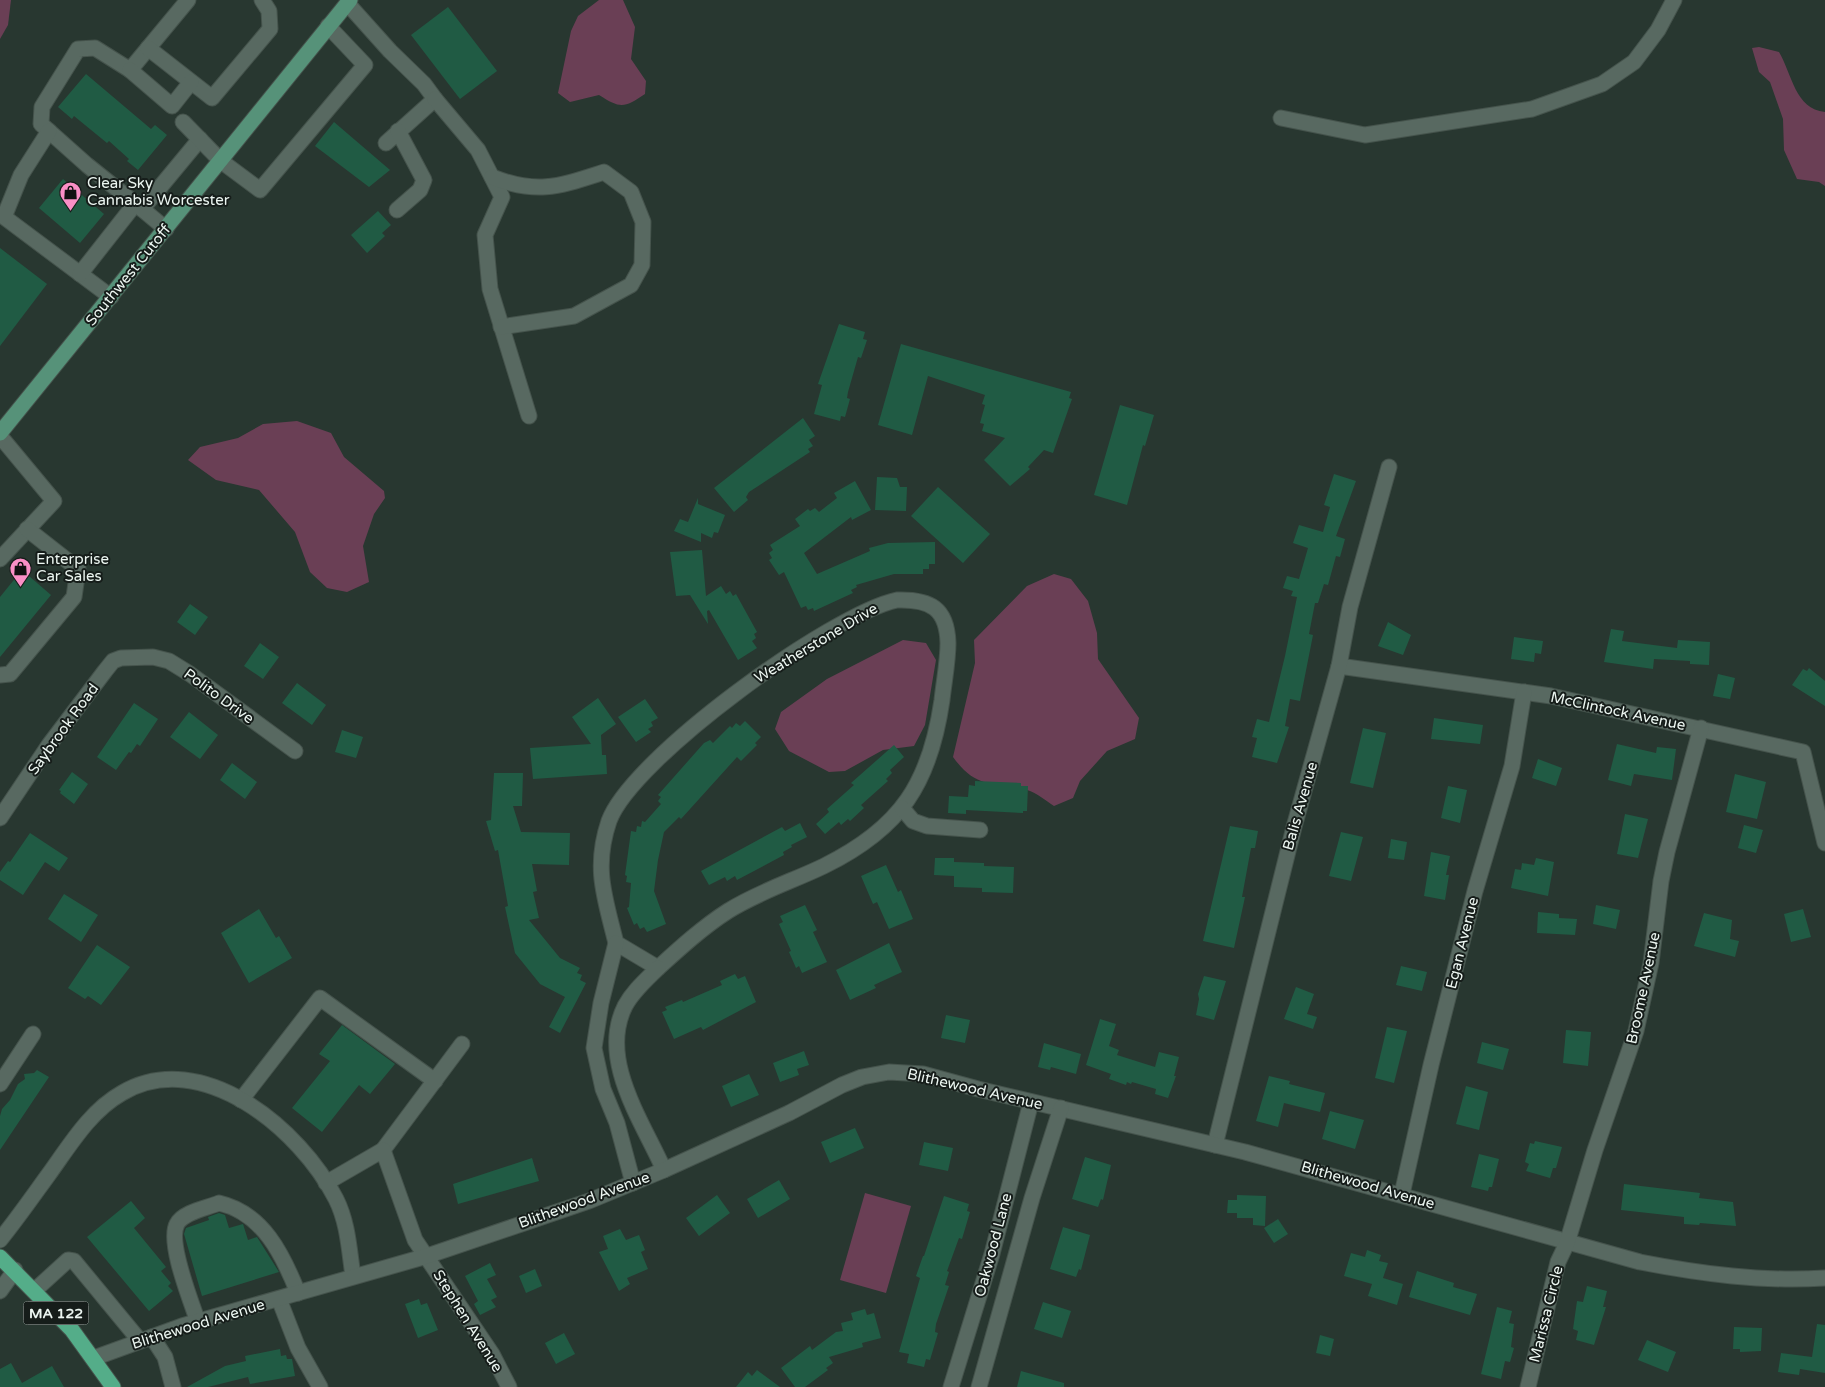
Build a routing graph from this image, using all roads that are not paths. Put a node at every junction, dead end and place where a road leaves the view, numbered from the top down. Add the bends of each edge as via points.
1 (188, 0) edge
2 (262, 0) edge
3 (1674, 0) edge
4 (348, 1) edge
5 (328, 26) junction
6 (148, 48) junction
7 (130, 70) junction
8 (191, 82) junction
9 (435, 99) junction
10 (1281, 118) dead end
11 (183, 122) dead end
12 (49, 131) junction
13 (398, 131) junction
14 (200, 139) junction
15 (386, 143) dead end
16 (221, 161) junction
17 (492, 177) junction
18 (138, 206) junction
19 (397, 210) dead end
20 (166, 229) junction
21 (80, 274) junction
22 (111, 297) junction
23 (501, 327) junction
24 (529, 416) dead end
25 (0, 434) edge
26 (1389, 467) dead end
27 (28, 529) junction
28 (0, 559) edge
29 (136, 657) joint
30 (1339, 666) junction
31 (0, 674) edge
32 (1524, 692) junction
33 (1701, 728) junction
34 (295, 751) dead end
35 (902, 808) junction
36 (0, 818) edge
37 (980, 830) dead end
38 (1825, 843) edge
39 (616, 943) junction
40 (658, 968) junction
41 (33, 1034) dead end
42 (462, 1044) dead end
43 (435, 1081) junction
44 (0, 1084) edge
45 (241, 1100) junction
46 (1031, 1102) junction
47 (1061, 1108) junction
48 (1215, 1145) junction
49 (383, 1150) junction
50 (664, 1170) junction
51 (326, 1183) junction
52 (633, 1183) junction
53 (1402, 1194) junction
54 (0, 1240) edge
55 (1567, 1243) junction
56 (427, 1256) junction
57 (0, 1257) edge
58 (15, 1270) junction
59 (353, 1276) junction
60 (1825, 1278) edge
61 (0, 1291) edge
62 (34, 1291) junction
63 (298, 1293) junction
64 (278, 1299) junction
65 (198, 1322) junction
66 (146, 1339) junction
67 (94, 1358) junction
68 (113, 1387) edge
69 (174, 1387) edge
70 (320, 1387) edge
71 (508, 1387) edge
72 (951, 1387) edge
73 (979, 1387) edge
74 (1528, 1387) edge

1 - 6 street
2 - 8 street via 269,11 270,29 212,98
3 - 10 street via 1658,30 1634,62 1602,84 1532,108 1365,135
4 - 5 main road, Southwest Cutoff
4 - 9 street
5 - 16 main road, Southwest Cutoff
5 - 16 street via 365,65 260,190
6 - 7 street
6 - 8 street
7 - 8 street via 172,106
7 - 12 street via 95,48 78,49 42,107 41,124
9 - 13 street
9 - 17 street via 478,150
11 - 14 street
12 - 18 street
12 - 21 street via 21,175 4,217
13 - 15 street
13 - 19 street via 424,180 420,190
14 - 16 street
14 - 18 street
16 - 20 main road, Southwest Cutoff
17 - 23 street via 502,197 485,235 490,289
17 - 23 street via 516,186 557,187 604,172 631,192 643,222 642,265 631,285 574,316
18 - 20 street
18 - 21 street
20 - 22 main road, Southwest Cutoff
21 - 22 street
22 - 25 main road, Southwest Cutoff
23 - 24 street
25 - 27 street via 54,500
26 - 30 street, Balis Avenue via 1350,607
27 - 28 street
27 - 31 street via 78,569 74,597 10,674
29 - 34 street, Polito Drive via 168,661 182,668
29 - 36 street, Saybrook Road via 113,661
30 - 32 street, McClintock Avenue
30 - 48 street, Balis Avenue via 1291,836
32 - 33 street, McClintock Avenue
32 - 53 street, Egan Avenue via 1512,766 1474,891
33 - 38 street, McClintock Avenue via 1803,752
33 - 55 street, Broome Avenue via 1667,852 1636,1031 1589,1167
35 - 37 street via 913,820 927,826
35 - 39 street, Weatherstone Drive via 923,774 933,746 948,648 946,626 939,610 922,600 890,602 875,607 765,671 695,725 637,780 610,818 602,852 603,894
35 - 40 street, Weatherstone Drive via 864,844 728,910
39 - 40 street
39 - 52 street, Weatherstone Drive via 594,1048 603,1089
40 - 50 street, Weatherstone Drive via 626,1006 620,1020 618,1060 630,1098
41 - 44 street
42 - 43 street
43 - 45 street via 320,998
43 - 49 street
45 - 51 street via 293,1143
45 - 54 street via 210,1085 179,1079 148,1082 121,1093 83,1128
46 - 47 street, Blithewood Avenue
46 - 50 street, Blithewood Avenue via 923,1074 877,1074 842,1085
46 - 72 street, Oakwood Lane via 992,1254
47 - 48 street, Blithewood Avenue
47 - 73 street, Oakwood Lane
48 - 53 street, Blithewood Avenue
49 - 51 street
49 - 56 street, Stephen Avenue via 415,1240
50 - 52 street, Blithewood Avenue
51 - 59 street via 343,1216
52 - 56 street, Blithewood Avenue
53 - 55 street, Blithewood Avenue
55 - 60 street, Blithewood Avenue via 1640,1262 1716,1276
55 - 74 street, Marissa Circle via 1558,1262
56 - 59 street, Blithewood Avenue
56 - 71 street, Stephen Avenue via 492,1354
57 - 58 highway, MA 122
58 - 61 street
58 - 62 highway, MA 122
59 - 63 street, Blithewood Avenue
62 - 66 street via 68,1260 74,1261
62 - 67 highway, MA 122
63 - 64 street, Blithewood Avenue
63 - 65 street via 274,1241 242,1213 219,1203 183,1218 177,1223 175,1232 176,1249
64 - 65 street, Blithewood Avenue
64 - 70 street via 298,1348
65 - 66 street, Blithewood Avenue
66 - 67 street, Blithewood Avenue
66 - 69 street via 165,1357
67 - 68 highway, MA 122

